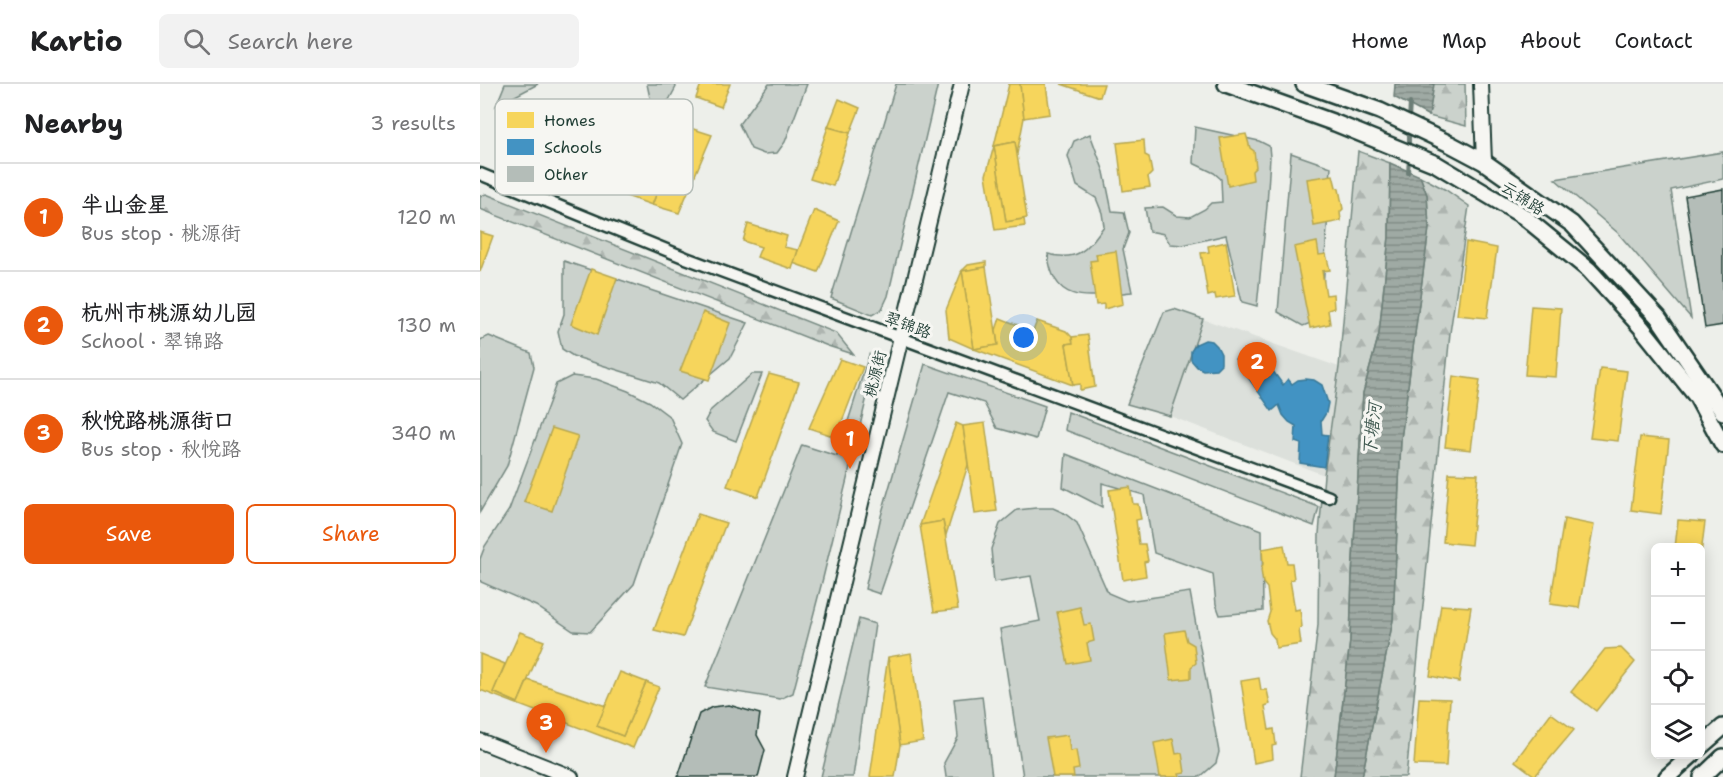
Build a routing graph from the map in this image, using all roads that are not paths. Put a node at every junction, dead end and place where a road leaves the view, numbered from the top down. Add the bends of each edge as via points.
1 (962, 84) edge
2 (1226, 84) edge
3 (1304, 84) edge
4 (1481, 84) edge
5 (1484, 162) junction
6 (480, 174) edge
7 (495, 180) edge
8 (532, 195) edge
9 (901, 339) junction
10 (1723, 412) edge
11 (1723, 445) edge
12 (1329, 497) dead end
13 (1723, 727) edge
14 (480, 741) edge
15 (1705, 743) edge
16 (1723, 758) edge
17 (1687, 759) edge
18 (571, 777) edge
19 (795, 777) edge
20 (1667, 777) edge
21 (1701, 777) edge

1 - 9 street, 桃源街
2 - 11 main road, 云锦路 via 1436,164 1523,216 1589,270 1641,327 1697,397
3 - 5 main road, 云锦路 via 1380,111
4 - 5 street
5 - 10 main road, 云锦路 via 1572,224 1658,317
6 - 7 street, 翠锦路
8 - 9 street, 翠锦路
9 - 12 street, 翠锦路
9 - 19 street, 桃源街
13 - 15 main road
14 - 18 street
16 - 21 main road
17 - 20 main road

